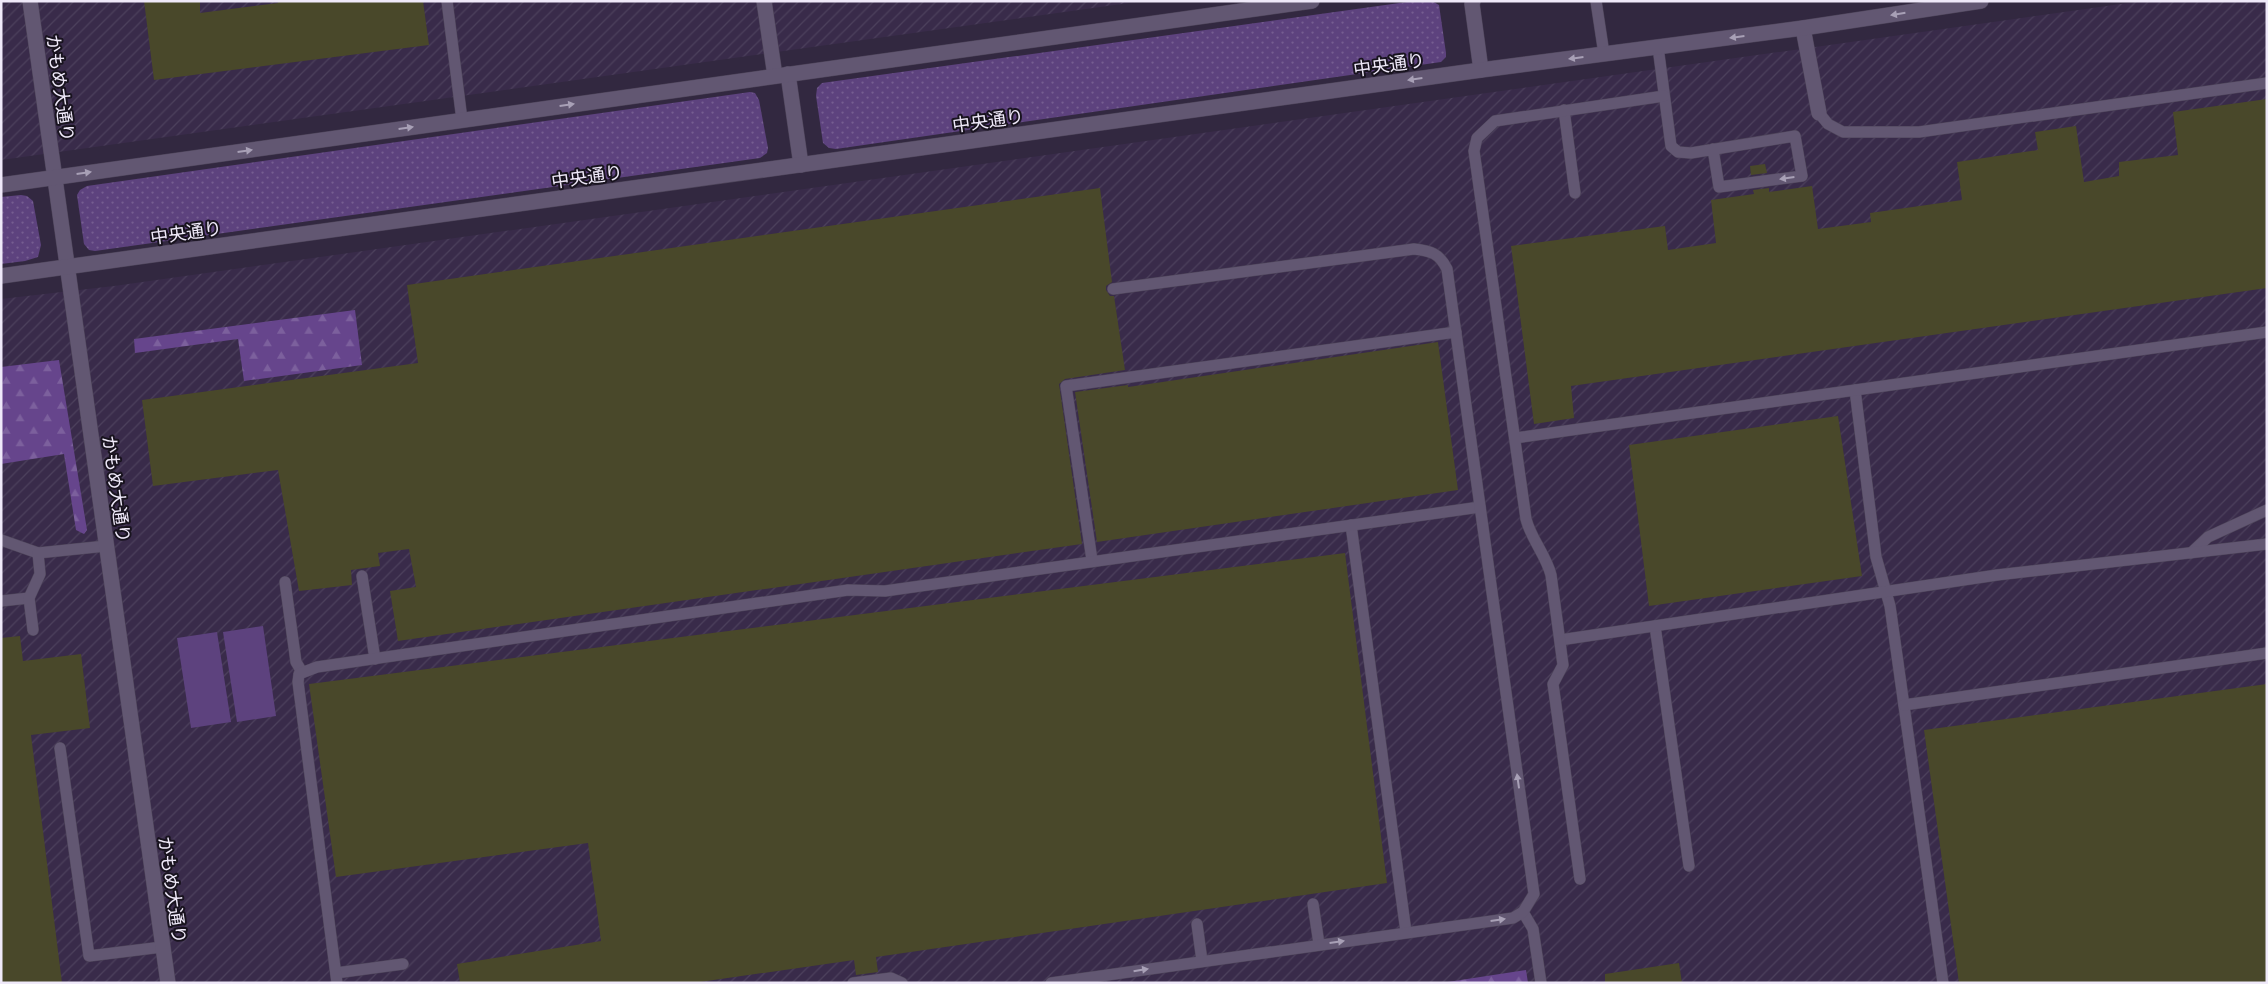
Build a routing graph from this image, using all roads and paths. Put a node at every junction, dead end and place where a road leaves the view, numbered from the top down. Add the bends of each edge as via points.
1 (30, 1) edge
2 (447, 1) edge
3 (764, 1) edge
4 (1312, 1) edge
5 (1473, 1) edge
6 (1596, 1) edge
7 (1980, 1) edge
8 (1804, 28) junction
9 (1658, 47) junction
10 (1604, 54) junction
11 (1481, 70) junction
12 (782, 75) junction
13 (2267, 83) edge
14 (1664, 96) junction
15 (1564, 110) junction
16 (1819, 113) joint
17 (462, 120) junction
18 (1713, 149) junction
19 (801, 165) junction
20 (54, 177) junction
21 (1, 185) edge
22 (1575, 193) dead end
23 (67, 267) junction
24 (1, 276) edge
25 (1113, 289) dead end
26 (1456, 332) junction
27 (2267, 332) edge
28 (1855, 390) junction
29 (1515, 438) junction
30 (1480, 507) junction
31 (2267, 510) edge
32 (1350, 525) junction
33 (1, 540) edge
34 (2267, 544) edge
35 (106, 546) junction
36 (38, 553) junction
37 (2191, 553) junction
38 (1092, 560) junction
39 (362, 576) dead end
40 (285, 582) dead end
41 (1887, 592) junction
42 (29, 598) junction
43 (1, 601) edge
44 (1655, 626) junction
45 (33, 630) dead end
46 (1560, 640) junction
47 (2267, 653) edge
48 (375, 659) junction
49 (302, 672) junction
50 (1904, 705) junction
51 (60, 748) dead end
52 (1689, 866) dead end
53 (1580, 879) dead end
54 (1313, 904) dead end
55 (1523, 912) junction
56 (1196, 924) dead end
57 (1406, 932) junction
58 (1319, 944) junction
59 (162, 947) junction
60 (1202, 961) junction
61 (403, 964) dead end
62 (336, 978) edge
63 (168, 983) edge
64 (853, 983) edge
65 (902, 983) edge
66 (1052, 983) edge
67 (1541, 983) edge
68 (1942, 983) edge

1 - 20 street, かもめ大通り
2 - 17 lane
3 - 12 street
4 - 12 street
5 - 11 street
6 - 10 lane
7 -> 8 street, 中央通り
8 -> 9 street, 中央通り
8 - 16 street
9 - 10 street, 中央通り
9 - 14 lane
10 -> 11 street, 中央通り
11 -> 19 street, 中央通り
17 -> 12 street
12 - 19 street
13 - 16 lane via 1918,132 1843,132 1828,124
14 - 15 lane
14 - 18 lane via 1671,146 1675,150 1692,153
15 - 22 lane
15 - 29 lane via 1495,121 1477,138 1474,151
20 -> 17 street
18 -> 18 lane via 1795,136 1802,176 1719,187
19 - 23 street, 中央通り
20 - 21 street
20 - 23 street, かもめ大通り
23 - 24 street, 中央通り
23 - 35 street, かもめ大通り
25 - 26 lane via 1414,250 1432,251 1442,259 1447,269
26 - 30 lane
26 - 38 lane via 1066,386
27 - 28 lane
28 - 29 lane
28 - 41 lane via 1876,557
29 - 46 lane via 1528,529 1548,564
30 - 32 lane
55 -> 30 lane via 1534,894
31 - 37 lane via 2208,537
32 - 38 lane
32 - 57 lane
33 - 36 lane
34 - 37 lane
35 - 36 lane
35 - 59 street, かもめ大通り
36 - 42 lane via 40,574
37 - 41 lane via 1997,574
38 - 48 lane via 885,590 848,590
39 - 48 lane
40 - 49 lane via 296,662
41 - 44 lane
41 - 50 lane
42 - 43 lane
42 - 45 lane
44 - 46 lane
44 - 52 lane
46 - 53 lane via 1563,665 1553,684
47 - 50 lane
48 - 49 lane
49 - 62 lane via 298,682
50 - 68 lane
51 - 59 lane via 89,956
54 - 58 lane
57 -> 55 lane via 1513,918
55 - 67 lane via 1533,929
56 - 60 lane
58 -> 57 lane
58 - 60 lane
59 - 63 street, かもめ大通り
66 -> 60 lane
61 - 62 lane
64 - 65 lane via 890,978

